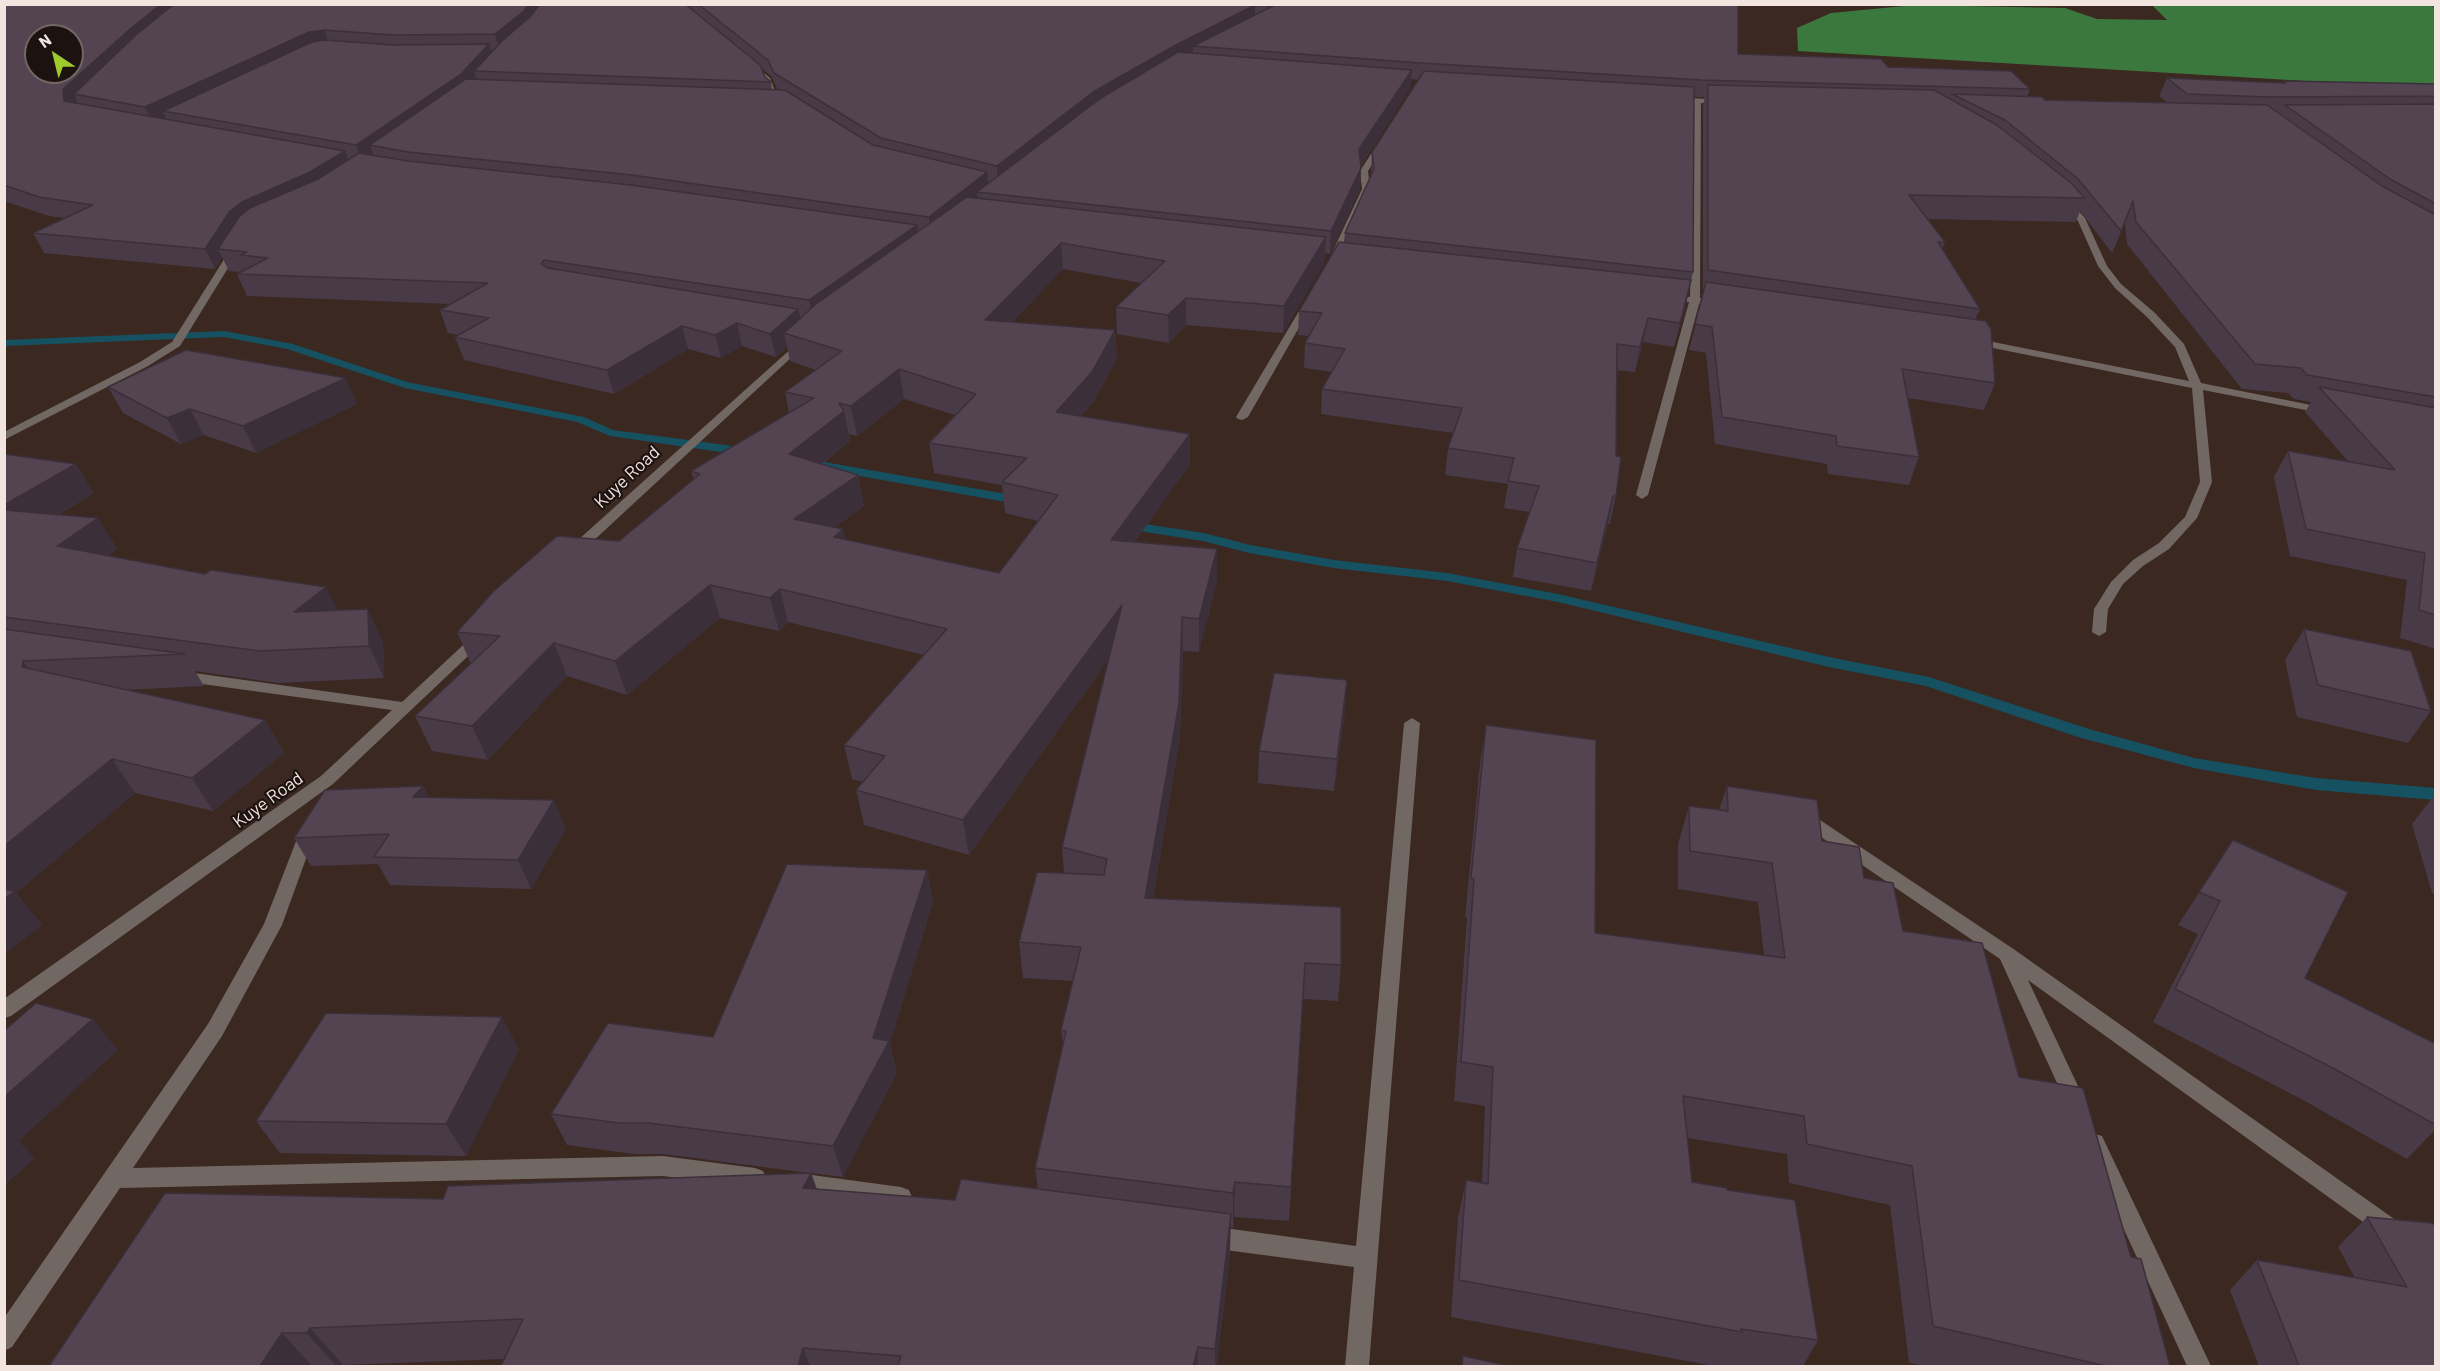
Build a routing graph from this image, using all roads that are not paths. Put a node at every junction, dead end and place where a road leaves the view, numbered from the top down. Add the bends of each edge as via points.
1 (742, 58) edge
2 (1662, 99) edge
3 (1697, 101) junction
4 (1732, 102) edge
5 (772, 104) edge
6 (1389, 132) edge
7 (2057, 195) edge
8 (244, 234) edge
9 (1322, 258) edge
10 (1334, 260) junction
11 (1346, 261) edge
12 (1328, 269) edge
13 (1660, 296) edge
14 (1311, 299) edge
15 (1695, 300) junction
16 (1730, 305) edge
17 (816, 328) edge
18 (1959, 339) edge
19 (2197, 387) junction
20 (2332, 413) edge
21 (1242, 417) dead end
22 (4, 437) edge
23 (1642, 495) dead end
24 (562, 562) edge
25 (491, 626) edge
26 (2099, 632) dead end
27 (169, 674) edge
28 (404, 707) junction
29 (1412, 723) dead end
30 (327, 780) junction
31 (1794, 811) edge
32 (2008, 955) junction
33 (4, 1010) edge
34 (114, 1178) junction
35 (921, 1200) edge
36 (1190, 1235) edge
37 (2406, 1241) edge
38 (1366, 1257) junction
39 (4, 1339) edge
40 (1357, 1366) edge
41 (2199, 1366) edge

1 - 5 street via 768,79 772,92 786,102
2 - 3 street
3 - 4 street
3 - 15 street
6 - 10 street via 1364,171 1366,189
7 - 19 street via 2082,220 2103,266 2118,286 2180,346
8 - 22 street via 176,344
9 - 10 street
10 - 11 street
10 - 12 street
13 - 15 street
14 - 21 street
15 - 16 street
15 - 23 street
17 - 24 street, Kuye Road
18 - 19 street
19 - 20 street
19 - 26 street via 2206,482 2191,518 2164,546 2118,582 2102,609
25 - 28 street, Kuye Road
27 - 28 street
28 - 30 street, Kuye Road
29 - 38 street
30 - 33 street, Kuye Road
30 - 34 street via 273,925 215,1030
31 - 32 street
32 - 37 street
32 - 41 street
34 - 35 street via 663,1166
34 - 39 street
36 - 38 street
38 - 40 street

